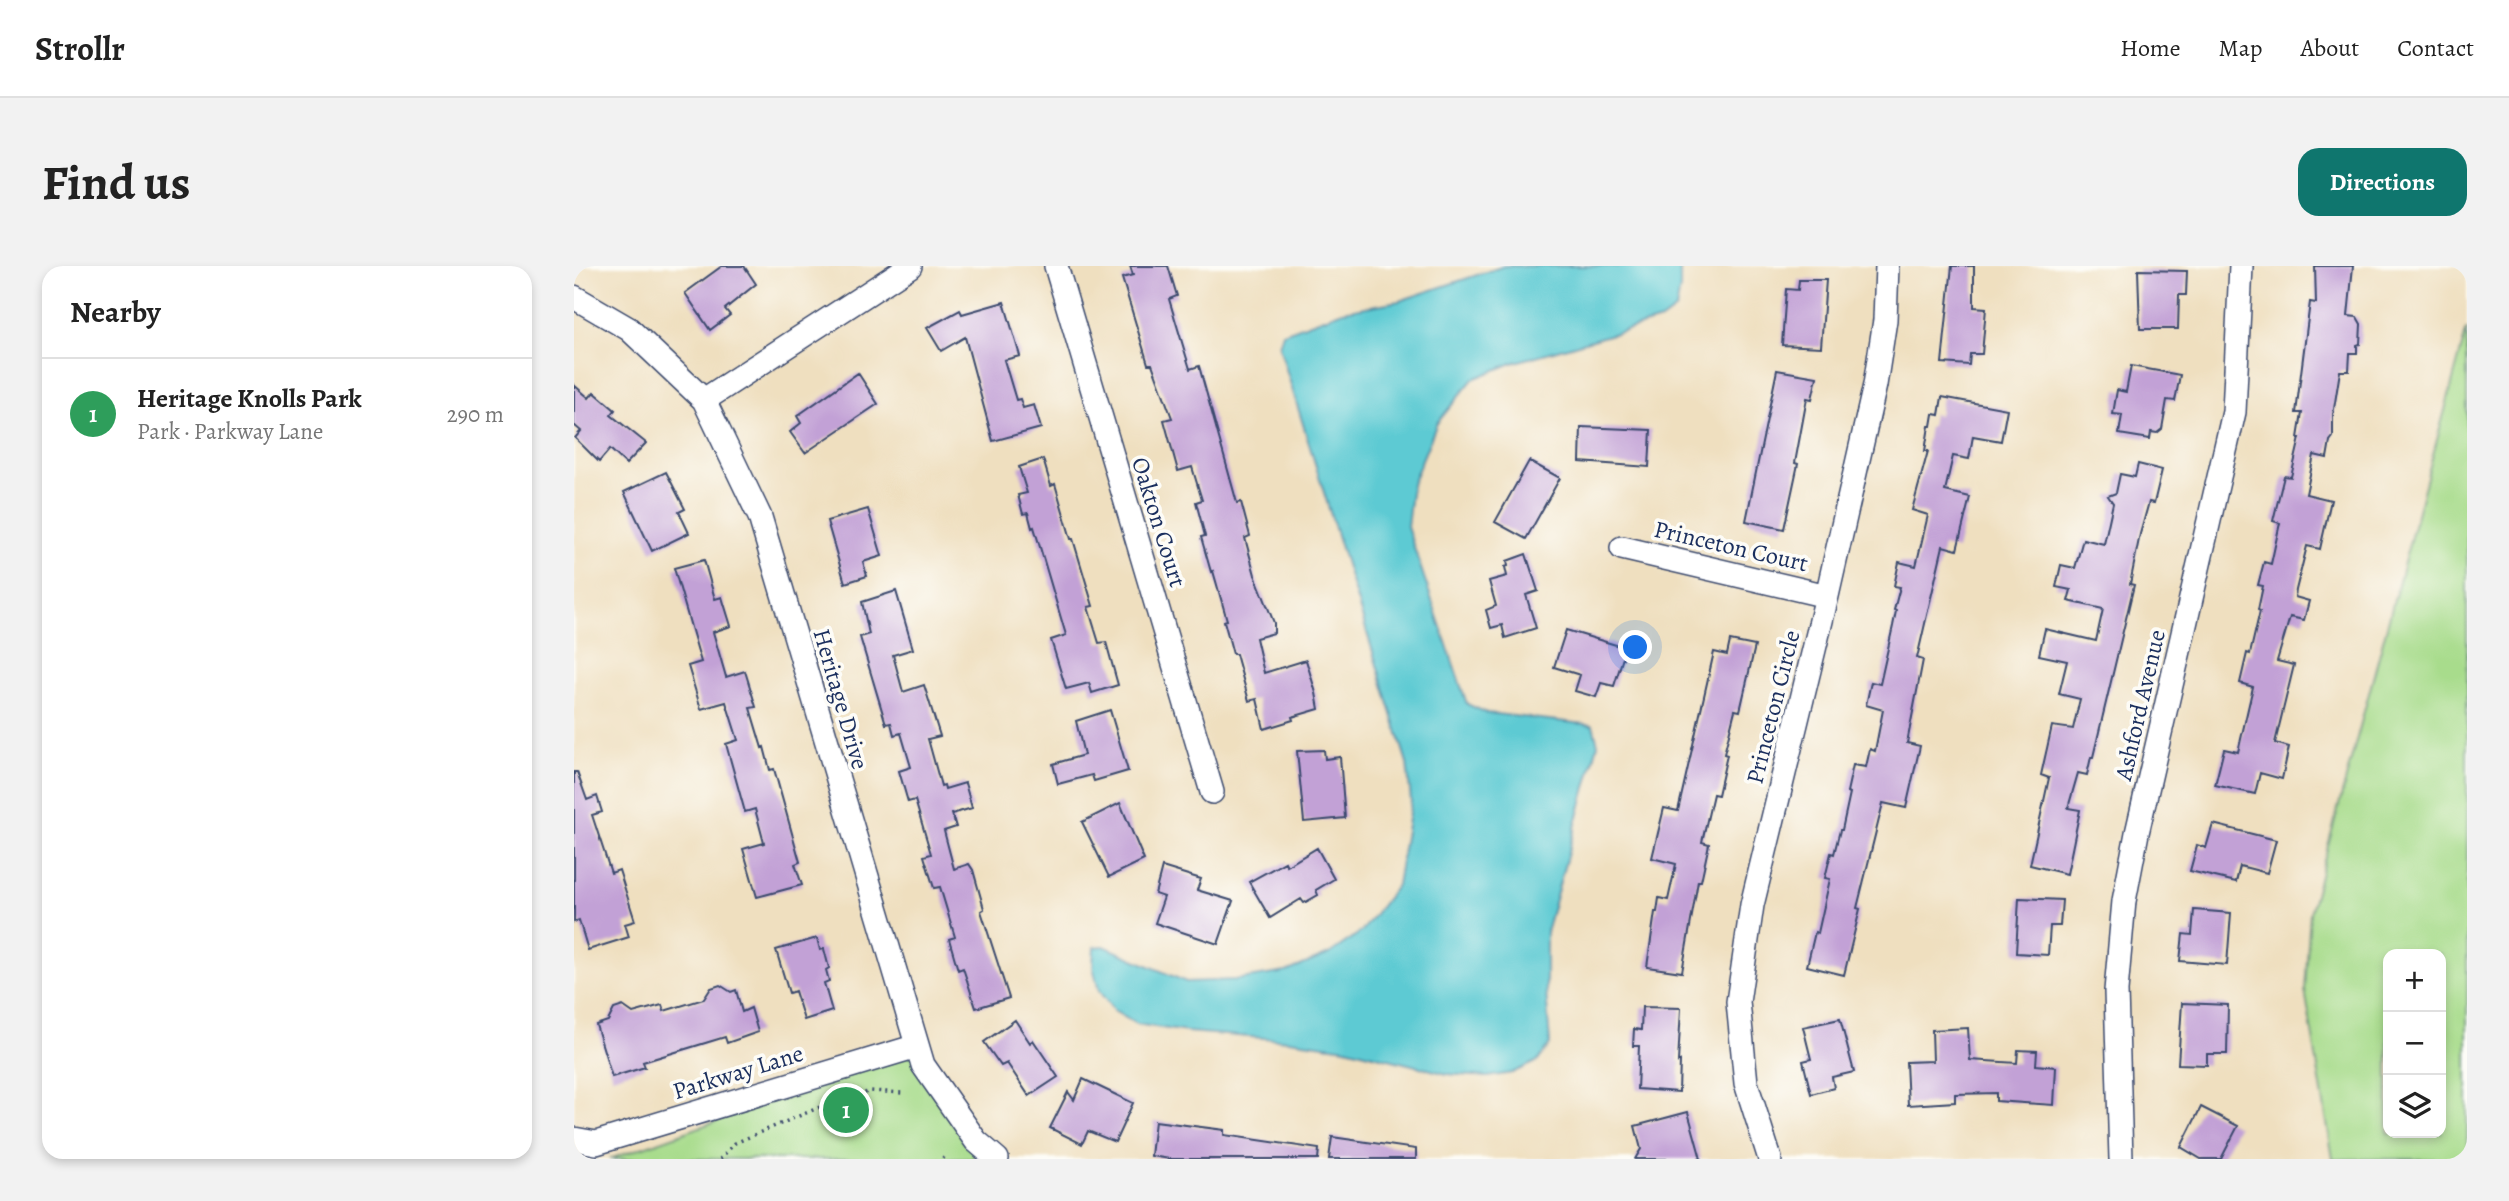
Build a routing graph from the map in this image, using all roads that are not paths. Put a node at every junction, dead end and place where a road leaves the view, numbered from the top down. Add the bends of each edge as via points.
1 (911, 266) edge
2 (1056, 266) edge
3 (1887, 266) edge
4 (2241, 266) edge
5 (574, 297) edge
6 (704, 400) junction
7 (1622, 548) dead end
8 (1827, 596) junction
9 (1212, 792) dead end
10 (917, 1046) junction
11 (574, 1139) edge
12 (997, 1159) edge
13 (1770, 1159) edge
14 (2121, 1159) edge

1 - 6 street
2 - 9 street, Oakton Court
3 - 8 street, Princeton Circle via 1875,385
4 - 14 street, Ashford Avenue via 2234,412 2124,901 2116,991
5 - 6 street, Heritage Drive via 629,329
6 - 10 street, Heritage Drive via 760,517
7 - 8 street, Princeton Court
8 - 13 street, Princeton Circle via 1752,905 1738,1002 1746,1083
10 - 11 street, Parkway Lane via 596,1143
10 - 12 street, Heritage Drive via 923,1065 976,1141

